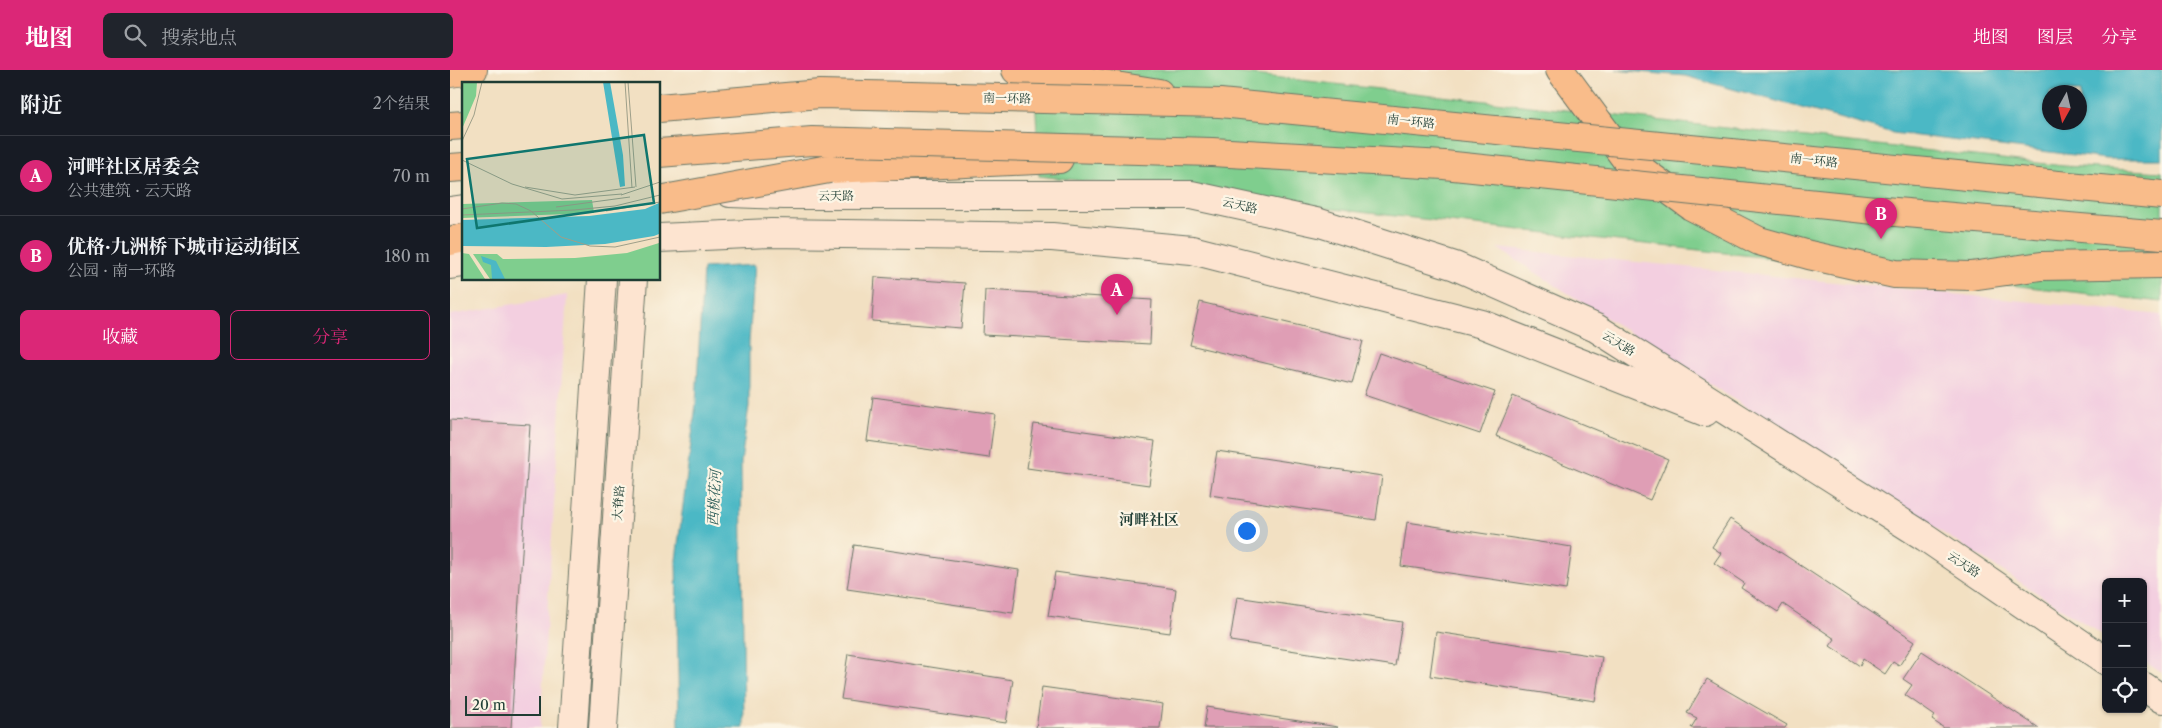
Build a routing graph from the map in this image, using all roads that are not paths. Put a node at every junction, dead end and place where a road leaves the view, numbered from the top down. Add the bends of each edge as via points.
1 (472, 70) edge
2 (1016, 70) edge
3 (450, 73) edge
4 (1562, 73) edge
5 (1220, 103) junction
6 (660, 108) edge
7 (1212, 152) junction
8 (660, 153) edge
9 (660, 193) edge
10 (2162, 194) edge
11 (2162, 235) edge
12 (663, 238) edge
13 (2162, 264) edge
14 (602, 280) edge
15 (633, 280) edge
16 (1769, 438) junction
17 (2102, 658) edge
18 (2147, 689) edge
19 (2162, 699) edge
20 (573, 728) edge
21 (603, 728) edge

1 - 3 highway
2 - 5 highway, bridge
4 - 13 highway via 1625,158 1691,206 1759,240 1895,274 1971,276 2041,266
5 - 6 highway, 南一环路, bridge via 820,94
5 - 10 highway, 南一环路, bridge
7 - 8 highway, bridge via 812,141
7 - 9 highway, bridge via 829,169
7 - 11 highway, bridge via 1444,165 1884,211
9 - 16 main road, 云天路, bridge via 1191,195 1320,223 1455,266 1596,328
12 - 16 main road, 云天路 via 771,233 1052,237 1192,250 1482,324
14 - 20 main road
15 - 21 main road, 大脊路
16 - 17 main road, 云天路 via 1925,537
18 - 19 main road

